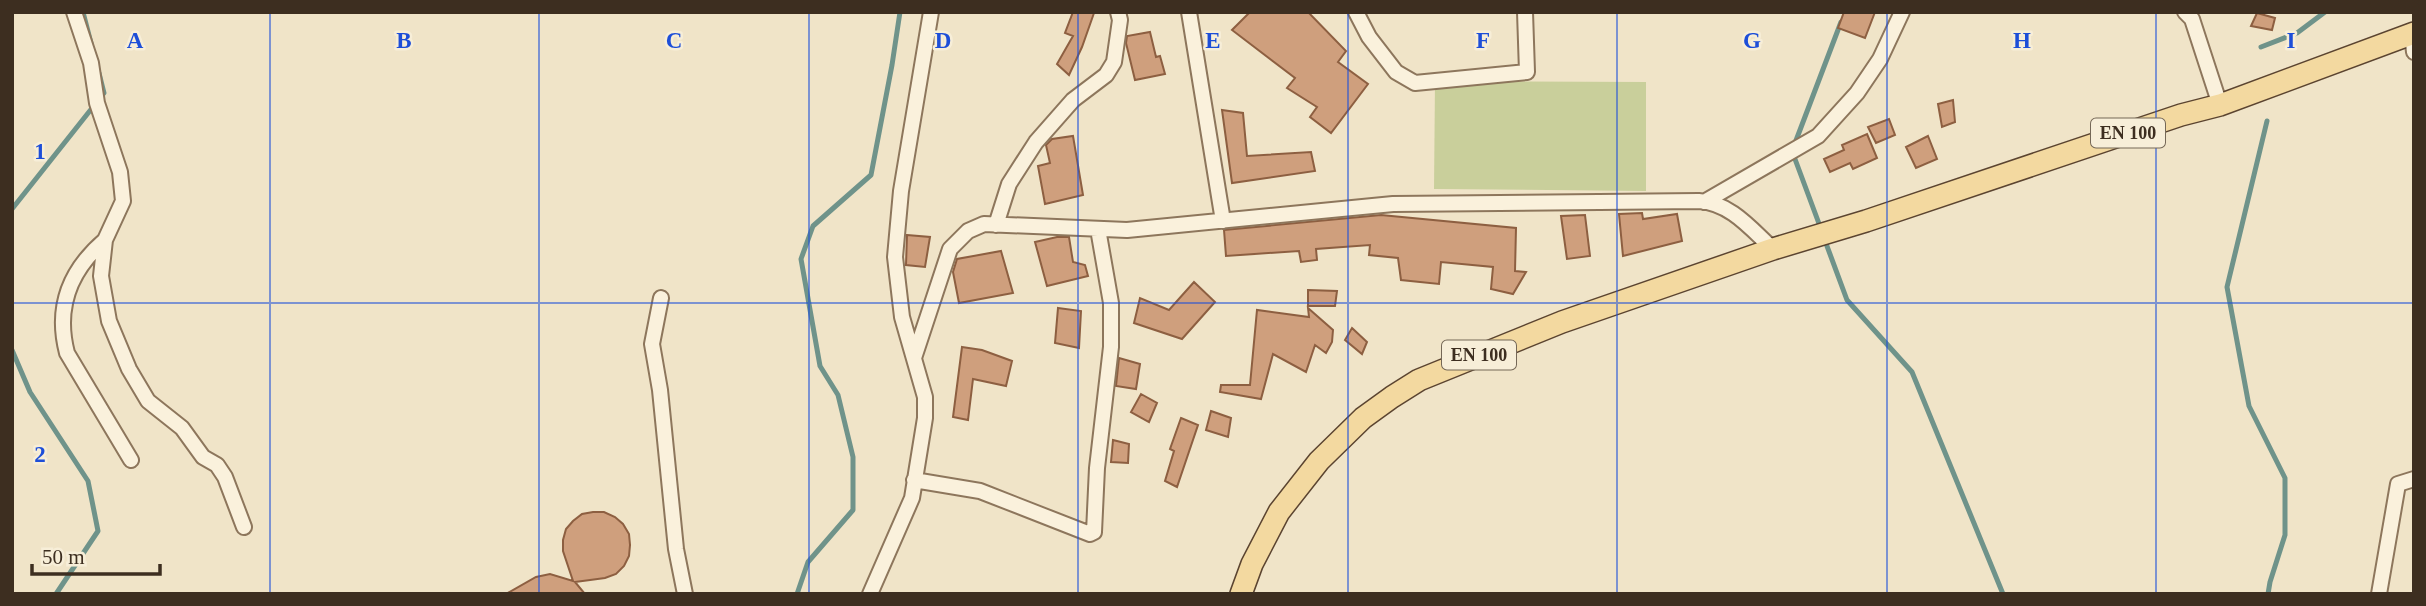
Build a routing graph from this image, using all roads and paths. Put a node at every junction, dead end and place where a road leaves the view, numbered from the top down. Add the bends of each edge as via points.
1 (74, 12) edge
2 (931, 12) edge
3 (1118, 12) edge
4 (1189, 12) edge
5 (1356, 12) edge
6 (1525, 12) edge
7 (1902, 12) edge
8 (2185, 12) edge
9 (2413, 40) edge
10 (2220, 105) junction
11 (1704, 202) junction
12 (1223, 221) junction
13 (996, 225) junction
14 (1098, 229) junction
15 (105, 240) junction
16 (1773, 249) junction
17 (661, 298) dead end
18 (914, 358) junction
19 (131, 460) dead end
20 (2414, 479) edge
21 (914, 480) junction
22 (244, 527) dead end
23 (685, 594) edge
24 (870, 594) edge
25 (1241, 594) edge
26 (2379, 594) edge

1 - 15 street via 120,172 123,201
2 - 18 street via 901,191 895,257 901,317
3 - 13 street via 1114,62 1036,142 1009,184
4 - 12 street
5 - 6 street via 1396,72 1415,83 1527,72
7 - 11 street via 1865,82 1818,136
8 - 10 street via 2192,19
9 - 10 main road, EN 100
10 - 16 main road, EN 100
11 - 12 street via 1393,204
11 - 16 street via 1730,210
12 - 14 street
13 - 14 street
13 - 18 street via 968,231 950,249
14 - 21 street via 1111,303 1111,336 1094,532 980,491
15 - 19 street via 75,271 66,293 62,334 67,353
15 - 22 street via 101,276 105,308 121,351 148,401 182,428 203,457 217,465
16 - 25 main road, EN 100 via 1496,347 1419,380 1392,397 1318,461 1287,502 1252,564
17 - 23 street via 652,344
18 - 21 street via 925,397 925,418
20 - 26 street via 2398,484
21 - 24 street via 912,498

